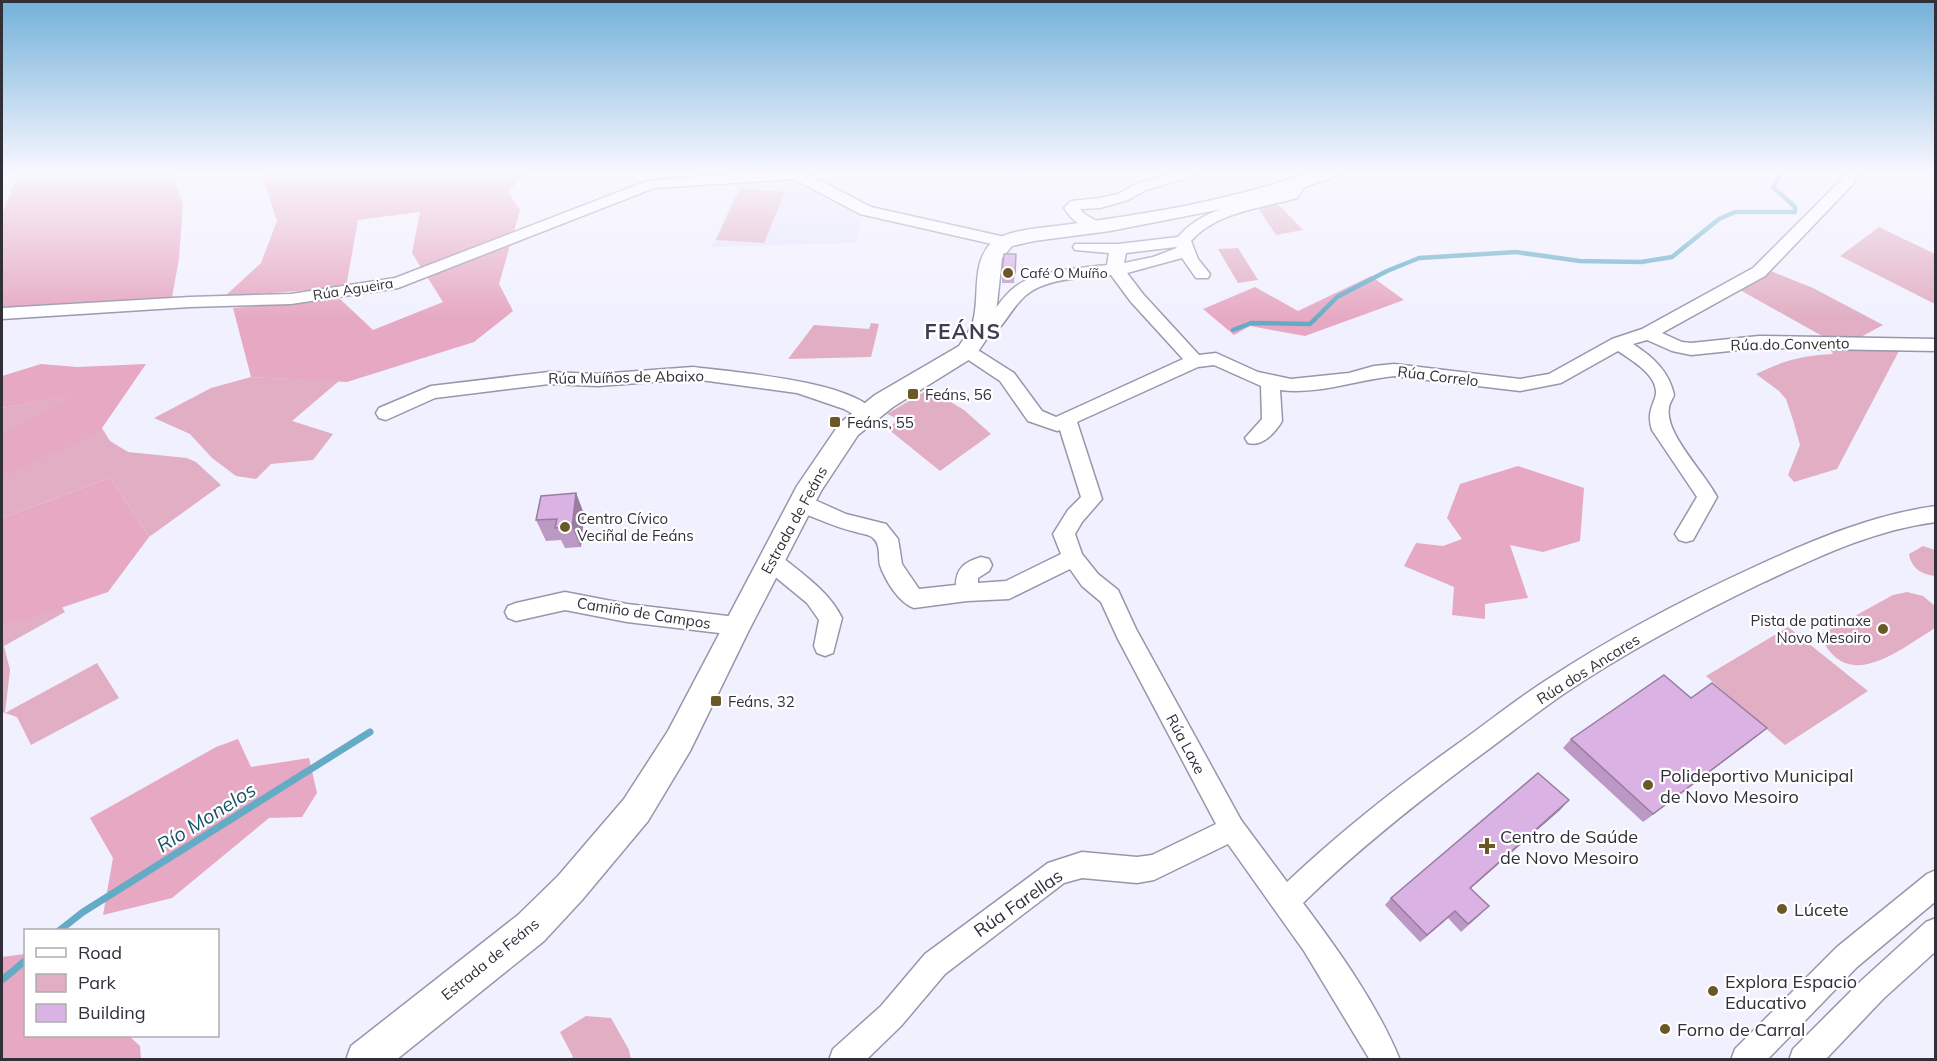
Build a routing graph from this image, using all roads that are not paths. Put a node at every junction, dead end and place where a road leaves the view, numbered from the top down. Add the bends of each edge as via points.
1 (556, 222) edge
2 (913, 222) edge
3 (1086, 222) edge
4 (1125, 222) edge
5 (1207, 222) edge
6 (1808, 222) edge
7 (1096, 227) junction
8 (1005, 242) junction
9 (1184, 246) junction
10 (1081, 247) dead end
11 (1118, 249) junction
12 (1115, 268) junction
13 (1202, 274) dead end
14 (2, 314) edge
15 (984, 322) junction
16 (1648, 333) junction
17 (1618, 343) junction
18 (1935, 345) edge
19 (967, 351) junction
20 (1195, 362) junction
21 (1270, 382) junction
22 (386, 413) dead end
23 (866, 414) junction
24 (1066, 420) junction
25 (1255, 438) dead end
26 (801, 505) junction
27 (1935, 514) edge
28 (1686, 534) dead end
29 (1073, 558) junction
30 (770, 560) junction
31 (981, 565) dead end
32 (967, 592) junction
33 (516, 612) dead end
34 (736, 626) junction
35 (825, 646) dead end
36 (1232, 829) junction
37 (1935, 883) edge
38 (1285, 902) junction
39 (1935, 932) edge
40 (365, 1059) edge
41 (844, 1059) edge
42 (1385, 1059) edge
43 (1746, 1059) edge
44 (1804, 1059) edge

1 - 14 street, Rúa Agueira via 398,283 291,298
2 - 8 street
3 - 7 street
4 - 7 street
5 - 9 street via 1188,232
6 - 16 street, Rúa Correlo via 1759,272
7 - 8 street
8 - 15 street, Estrada de Feáns via 991,258
9 - 11 street
9 - 12 street via 1171,258
9 - 13 street
10 - 11 street
11 - 12 street
12 - 15 street via 1048,279 1027,287 1013,297 995,322
12 - 20 street
15 - 19 street, Estrada de Feáns
16 - 17 street, Rúa Correlo
16 - 18 street, Rúa do Convento via 1691,349 1759,342
17 - 21 street, Rúa Correlo via 1570,372 1533,384 1507,385 1394,370 1312,384
17 - 28 street via 1649,363 1658,374 1665,395 1659,411 1663,435 1694,471 1707,497
19 - 23 street, Estrada de Feáns
19 - 24 street, Rúa Correlo via 1007,377 1035,416 1056,424
20 - 21 street, Rúa Correlo via 1216,359
20 - 24 street, Rúa Correlo
21 - 25 street via 1272,421
22 - 23 street, Rúa Muíños de Abaixo via 431,392 549,378 598,380 693,373 797,387 851,404
23 - 26 street, Estrada de Feáns via 849,429
24 - 29 street, Rúa Laxe via 1092,499 1064,534
26 - 30 street, Estrada de Feáns
26 - 32 street via 841,521 879,530 887,539 891,565 914,599
27 - 38 street, Rúa dos Ancares via 1870,528 1795,558 1643,633 1565,681 1401,799
29 - 32 street via 1010,590
29 - 36 street, Rúa Laxe via 1090,580 1110,596
30 - 34 street, Estrada de Feáns
30 - 35 street via 815,597 831,618
31 - 32 street via 967,574
33 - 34 street, Camiño de Campos via 565,601
34 - 40 street, Estrada de Feáns via 679,741 636,810 570,888 531,928
36 - 38 street, Rúa Laxe
36 - 41 street, Rúa Farellas via 1154,867 1137,870 1082,865 1057,872 935,964 891,1016
37 - 43 street via 1847,957
38 - 42 street, Rúa Laxe via 1314,941
39 - 44 street

